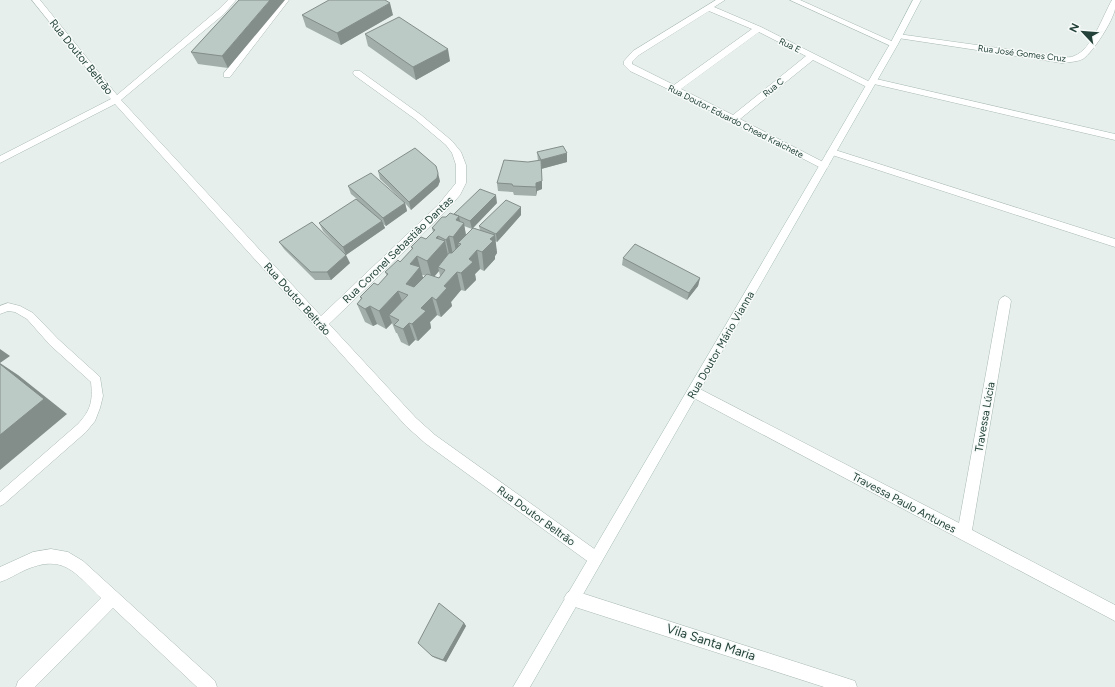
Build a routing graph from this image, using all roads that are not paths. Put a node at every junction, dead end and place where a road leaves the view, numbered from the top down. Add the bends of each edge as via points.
1 (232, 0) edge
2 (286, 0) edge
3 (721, 0) edge
4 (794, 0) edge
5 (917, 0) edge
6 (36, 1) edge
7 (1115, 2) edge
8 (709, 8) junction
9 (758, 29) junction
10 (896, 40) junction
11 (812, 56) junction
12 (357, 73) dead end
13 (226, 76) dead end
14 (871, 83) junction
15 (675, 89) junction
16 (116, 100) junction
17 (734, 119) junction
18 (1115, 137) edge
19 (832, 152) junction
20 (0, 160) edge
21 (824, 166) junction
22 (1115, 243) edge
23 (1005, 300) dead end
24 (0, 310) edge
25 (320, 325) junction
26 (694, 392) junction
27 (0, 500) edge
28 (964, 534) junction
29 (595, 558) junction
30 (0, 575) edge
31 (112, 598) junction
32 (572, 598) junction
33 (1115, 613) edge
34 (24, 687) edge
35 (209, 687) edge
36 (521, 687) edge
37 (849, 687) edge

1 - 16 street
2 - 13 lane
3 - 8 street
4 - 10 street, Rua José Gomes Cruz
5 - 10 street, Rua Doutor Mário Vianna
6 - 16 street, Rua Doutor Beltrão
7 - 10 street, Rua José Gomes Cruz via 1092,45 1085,53 1072,59 1062,60
8 - 9 street, Rua E
8 - 15 street, Rua Doutor Eduardo Chead Kraichete via 628,61 628,65
9 - 11 street, Rua E
9 - 15 street
10 - 14 street, Rua Doutor Mário Vianna
11 - 14 street, Rua E
11 - 17 street, Rua C
12 - 25 street, Rua Coronel Sebastião Dantas via 449,143 461,165 461,183 442,208
14 - 18 street, Rua E
14 - 19 street, Rua Doutor Mário Vianna
15 - 17 street, Rua Doutor Eduardo Chead Kraichete
16 - 20 street
16 - 25 street, Rua Doutor Beltrão
17 - 21 street, Rua Doutor Eduardo Chead Kraichete
19 - 21 street, Rua Doutor Mário Vianna
19 - 22 street
21 - 26 street, Rua Doutor Mário Vianna
23 - 28 street, Travessa Lúcia
24 - 27 lane via 8,307 18,308 30,316 96,380 98,396 91,418 82,428
25 - 29 street, Rua Doutor Beltrão via 398,409 430,439
26 - 28 street, Travessa Paulo Antunes
26 - 29 street, Rua Doutor Mário Vianna
28 - 33 street, Travessa Paulo Antunes
29 - 32 street, Rua Doutor Mário Vianna
30 - 31 street via 18,564 38,558 67,558
31 - 34 street
31 - 35 street
32 - 36 street, Rua Doutor Mário Vianna
32 - 37 street, Vila Santa Maria

